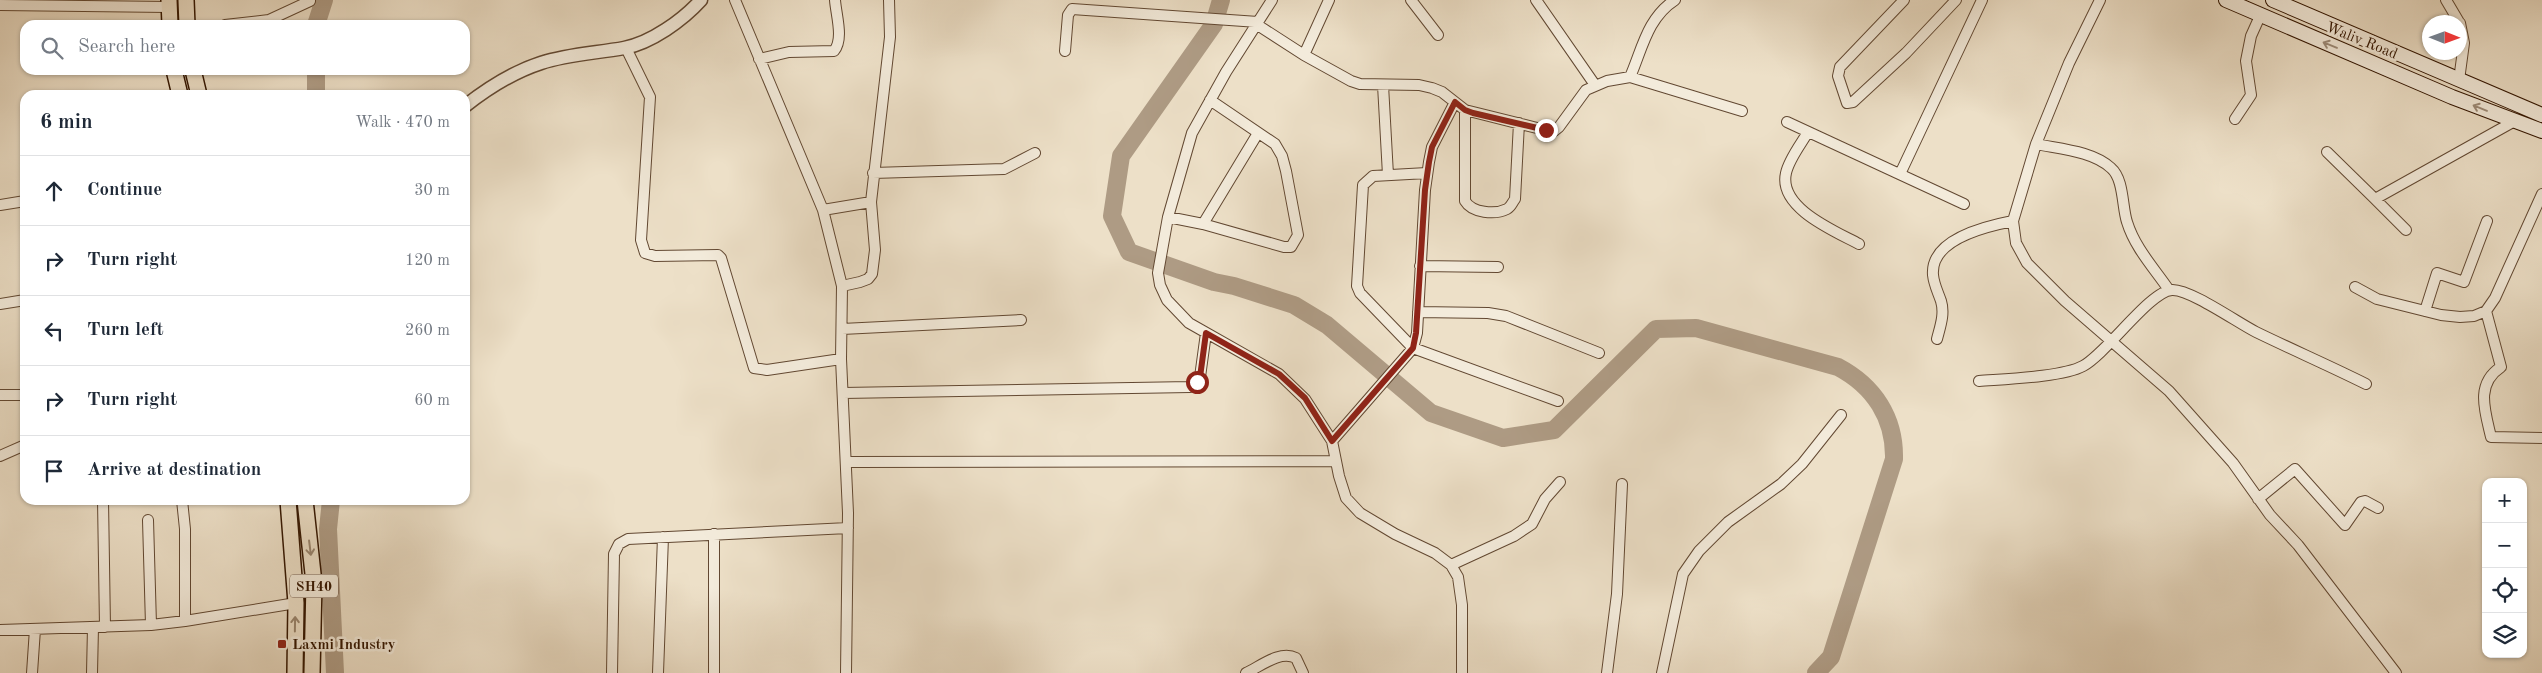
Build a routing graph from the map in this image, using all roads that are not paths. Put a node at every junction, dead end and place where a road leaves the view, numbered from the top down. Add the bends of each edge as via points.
1 (186, 0) edge
2 (701, 0) edge
3 (735, 0) edge
4 (834, 0) edge
5 (889, 0) edge
6 (1272, 0) edge
7 (1329, 0) edge
8 (1411, 0) edge
9 (1536, 0) edge
10 (1675, 0) edge
11 (1904, 0) edge
12 (1956, 0) edge
13 (1982, 0) edge
14 (2100, 0) edge
15 (2226, 0) edge
16 (2272, 0) edge
17 (2446, 0) edge
18 (310, 1) edge
19 (81, 2) edge
20 (169, 3) edge
21 (0, 5) edge
22 (2455, 15) edge
23 (2260, 16) junction
24 (170, 20) edge
25 (187, 20) edge
26 (269, 20) edge
27 (1257, 23) junction
28 (1438, 34) dead end
29 (626, 48) junction
30 (1065, 51) dead end
31 (1304, 55) junction
32 (759, 59) junction
33 (2462, 60) edge
34 (175, 75) edge
35 (194, 75) edge
36 (1630, 77) junction
37 (2459, 80) junction
38 (1383, 85) junction
39 (1595, 85) junction
40 (179, 90) edge
41 (198, 90) edge
42 (1210, 100) junction
43 (1455, 102) junction
44 (470, 103) edge
45 (1465, 110) junction
46 (1742, 111) dead end
47 (2542, 114) edge
48 (2235, 119) dead end
49 (1787, 122) dead end
50 (2513, 122) junction
51 (1519, 123) junction
52 (2542, 131) edge
53 (1808, 132) junction
54 (1258, 133) junction
55 (2036, 144) junction
56 (2327, 152) dead end
57 (1035, 153) dead end
58 (873, 173) junction
59 (1427, 173) junction
60 (1900, 174) junction
61 (1388, 175) junction
62 (2542, 194) edge
63 (2375, 199) junction
64 (20, 202) edge
65 (870, 202) junction
66 (1964, 204) dead end
67 (0, 205) edge
68 (823, 210) junction
69 (1168, 217) junction
70 (2013, 221) junction
71 (2487, 221) dead end
72 (1203, 224) junction
73 (2406, 230) dead end
74 (1859, 244) dead end
75 (1420, 266) junction
76 (1498, 267) dead end
77 (842, 286) junction
78 (2355, 288) dead end
79 (2169, 290) junction
80 (20, 301) edge
81 (0, 304) edge
82 (2425, 311) junction
83 (2486, 311) junction
84 (1418, 312) junction
85 (1021, 320) dead end
86 (842, 329) junction
87 (1206, 333) junction
88 (1937, 339) dead end
89 (2111, 341) junction
90 (1413, 348) junction
91 (1598, 353) dead end
92 (841, 359) junction
93 (1979, 381) dead end
94 (2366, 384) dead end
95 (843, 393) junction
96 (0, 395) edge
97 (20, 395) edge
98 (1558, 401) dead end
99 (1842, 415) dead end
100 (2542, 438) edge
101 (1332, 441) junction
102 (20, 447) edge
103 (0, 456) edge
104 (1335, 461) junction
105 (846, 462) junction
106 (1560, 482) dead end
107 (1622, 484) dead end
108 (2258, 498) junction
109 (103, 505) edge
110 (183, 505) edge
111 (288, 505) edge
112 (305, 505) edge
113 (2378, 508) dead end
114 (148, 520) dead end
115 (848, 528) junction
116 (714, 534) junction
117 (663, 537) junction
118 (1451, 564) junction
119 (296, 603) junction
120 (185, 621) junction
121 (151, 625) junction
122 (93, 627) junction
123 (105, 627) junction
124 (35, 629) junction
125 (0, 630) edge
126 (32, 673) edge
127 (92, 673) edge
128 (295, 673) edge
129 (312, 673) edge
130 (612, 673) edge
131 (658, 673) edge
132 (714, 673) edge
133 (846, 673) edge
134 (1246, 673) edge
135 (1303, 673) edge
136 (1462, 673) edge
137 (1607, 673) edge
138 (1662, 673) edge
139 (2396, 673) edge

1 - 25 main road
2 - 29 street via 678,21
3 - 32 street
4 - 32 street via 839,35 834,51 789,52
5 - 58 street via 890,37
6 - 27 street
7 - 31 street
8 - 28 street
9 - 39 street
10 - 36 street via 1667,5 1644,36
11 - 12 street via 1840,67 1838,76 1847,103 1853,102 1899,59
13 - 60 street
14 - 55 street via 2069,62
15 - 23 main road, Waliv Road
16 - 37 main road, Waliv Road
17 - 22 street
18 - 26 street
19 - 20 street
19 - 21 street
20 - 24 main road
23 - 48 street via 2251,36 2246,61 2251,95
50 -> 23 main road, Waliv Road
27 - 30 street via 1072,9 1068,15
27 - 31 street
27 - 42 street
29 - 44 street via 542,63 507,77
29 - 92 street via 650,97 641,240 645,253 655,256 718,255 721,258 754,368 767,370
31 - 38 street via 1351,81
32 - 68 street
33 - 37 street
34 - 40 main road
35 - 41 main road
36 - 39 street
36 - 46 street
37 - 47 main road, Waliv Road
38 - 43 street via 1419,85 1442,92
38 - 61 street
39 - 51 street via 1581,96 1554,131
42 - 54 street
42 - 69 street via 1192,133
43 - 45 street
43 - 59 street via 1432,147
45 - 51 street
45 - 51 street via 1465,201 1468,208 1475,211 1505,210 1515,199
49 - 53 street
50 - 52 main road, Waliv Road
50 - 63 street
53 - 60 street
53 - 74 street via 1786,173 1786,188 1801,212
54 - 72 street
54 - 72 street via 1274,144 1282,156 1298,235 1295,242 1291,247 1284,247
55 - 70 street
55 - 79 street via 2101,160 2113,169 2137,246
56 - 63 street
57 - 58 street via 1004,168
58 - 65 street
59 - 61 street
59 - 75 street
60 - 66 street
61 - 90 street via 1373,176 1363,185 1357,286 1367,302
62 - 83 street via 2495,298
63 - 73 street
64 - 67 street
65 - 68 street
65 - 77 street via 875,250 872,274 868,279
68 - 77 street
69 - 72 street
69 - 87 street via 1158,273 1160,284 1167,300 1189,323
70 - 88 street via 1986,226 1941,251 1934,263 1933,274 1943,315
70 - 89 street via 2016,242 2027,263
71 - 82 street via 2464,282 2437,273
75 - 76 street
75 - 84 street
77 - 86 street
78 - 82 street via 2377,299
79 - 89 street via 2156,298
79 - 94 street via 2192,296 2256,332
80 - 81 street
82 - 83 street via 2460,317
83 - 100 street via 2501,367 2492,373 2484,386 2491,437
84 - 90 street
84 - 91 street via 1506,316
85 - 86 street
86 - 92 street
87 - 95 street via 1200,377 1190,387
87 - 101 street via 1279,374 1305,398
89 - 93 street via 2083,366 2027,377
89 - 108 street via 2169,391 2233,463
90 - 98 street
90 - 101 street
92 - 95 street
95 - 105 street
96 - 97 street
99 - 138 street via 1802,464 1781,484 1728,522 1699,551 1682,574
101 - 104 street
102 - 103 street
104 - 105 street
104 - 118 street via 1346,498 1360,513
105 - 115 street
106 - 118 street via 1545,499 1532,524 1514,536
107 - 137 street via 1617,594
108 - 113 street via 2295,469 2345,525 2361,502
108 - 139 street
109 - 123 street
110 - 120 street
111 - 119 main road, SH40
112 -> 129 main road, SH40 via 314,583
114 - 121 street
115 - 116 street
115 - 133 street
116 - 117 street
116 - 132 street
117 - 130 street via 628,539 619,544 614,554
117 - 131 street
118 - 136 street via 1458,578 1462,605
119 - 120 street
128 -> 119 main road, SH40
120 - 121 street
121 - 123 street
122 - 123 street
122 - 124 street
122 - 127 street
124 - 125 street
124 - 126 street
134 - 135 street via 1290,655 1296,658

